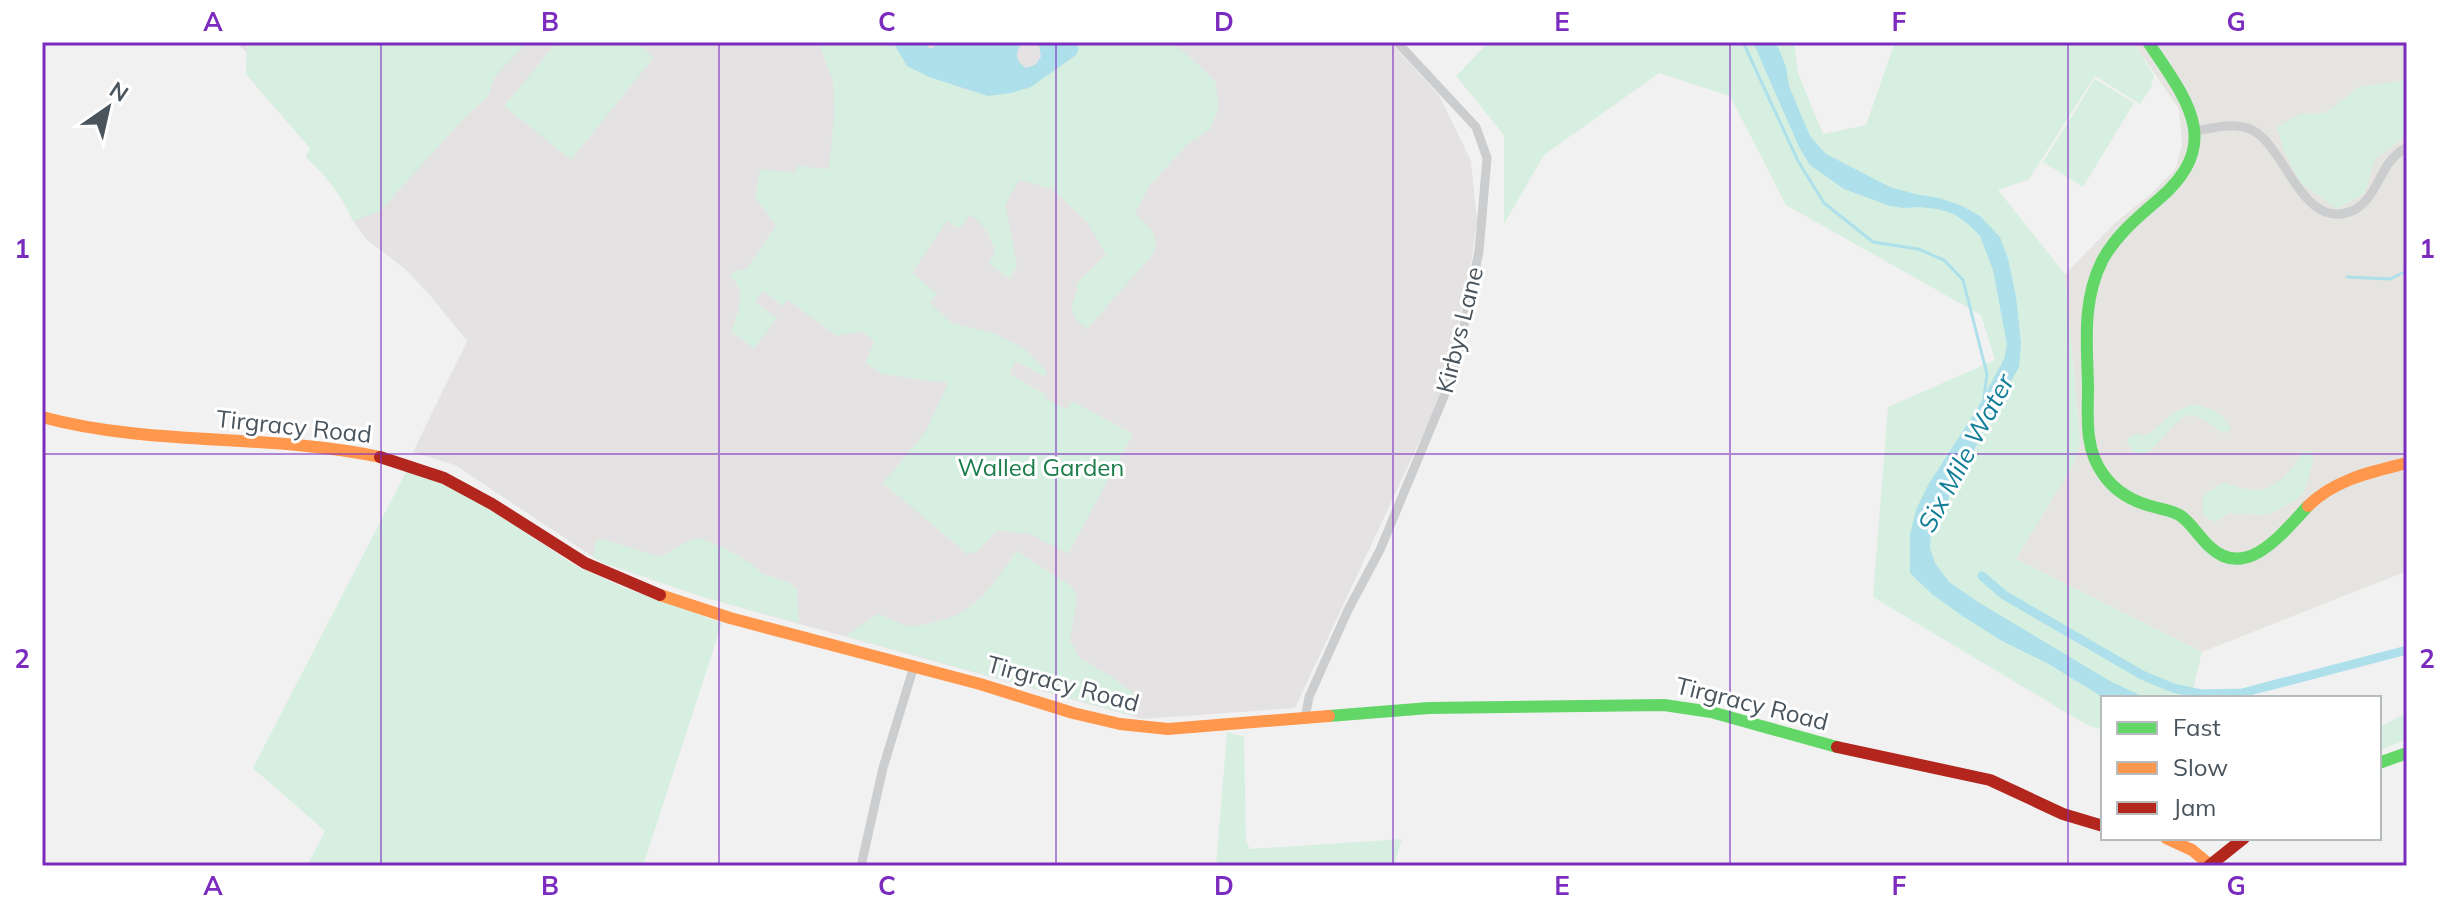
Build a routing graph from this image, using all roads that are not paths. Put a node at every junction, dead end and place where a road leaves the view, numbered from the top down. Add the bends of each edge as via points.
1 (1397, 42) edge
2 (2148, 42) edge
3 (2195, 131) junction
4 (2407, 147) edge
5 (42, 417) edge
6 (2407, 463) edge
7 (914, 666) junction
8 (1305, 718) junction
9 (2407, 753) edge
10 (2381, 762) edge
11 (2101, 825) edge
12 (2170, 840) edge
13 (2242, 840) edge
14 (861, 866) edge
15 (2210, 866) edge

1 - 8 street, Kirbys Lane via 1476,127 1484,143 1479,251 1447,389 1380,550 1309,697
2 - 3 main road via 2188,105
3 - 4 street via 2238,126 2254,131 2269,143 2307,199 2338,213 2364,202 2389,163
3 - 6 main road via 2186,170 2114,242 2090,291 2088,426 2102,473 2137,503 2174,512 2211,549 2237,557 2267,550 2324,492
5 - 7 main road, Tirgracy Road via 120,434 305,445 399,462 448,480 572,556 637,586 692,607
7 - 8 main road, Tirgracy Road via 1138,729
7 - 14 street
8 - 11 main road, Tirgracy Road via 1438,708 1675,706 1990,780
9 - 10 main road
12 - 15 main road
13 - 15 main road

